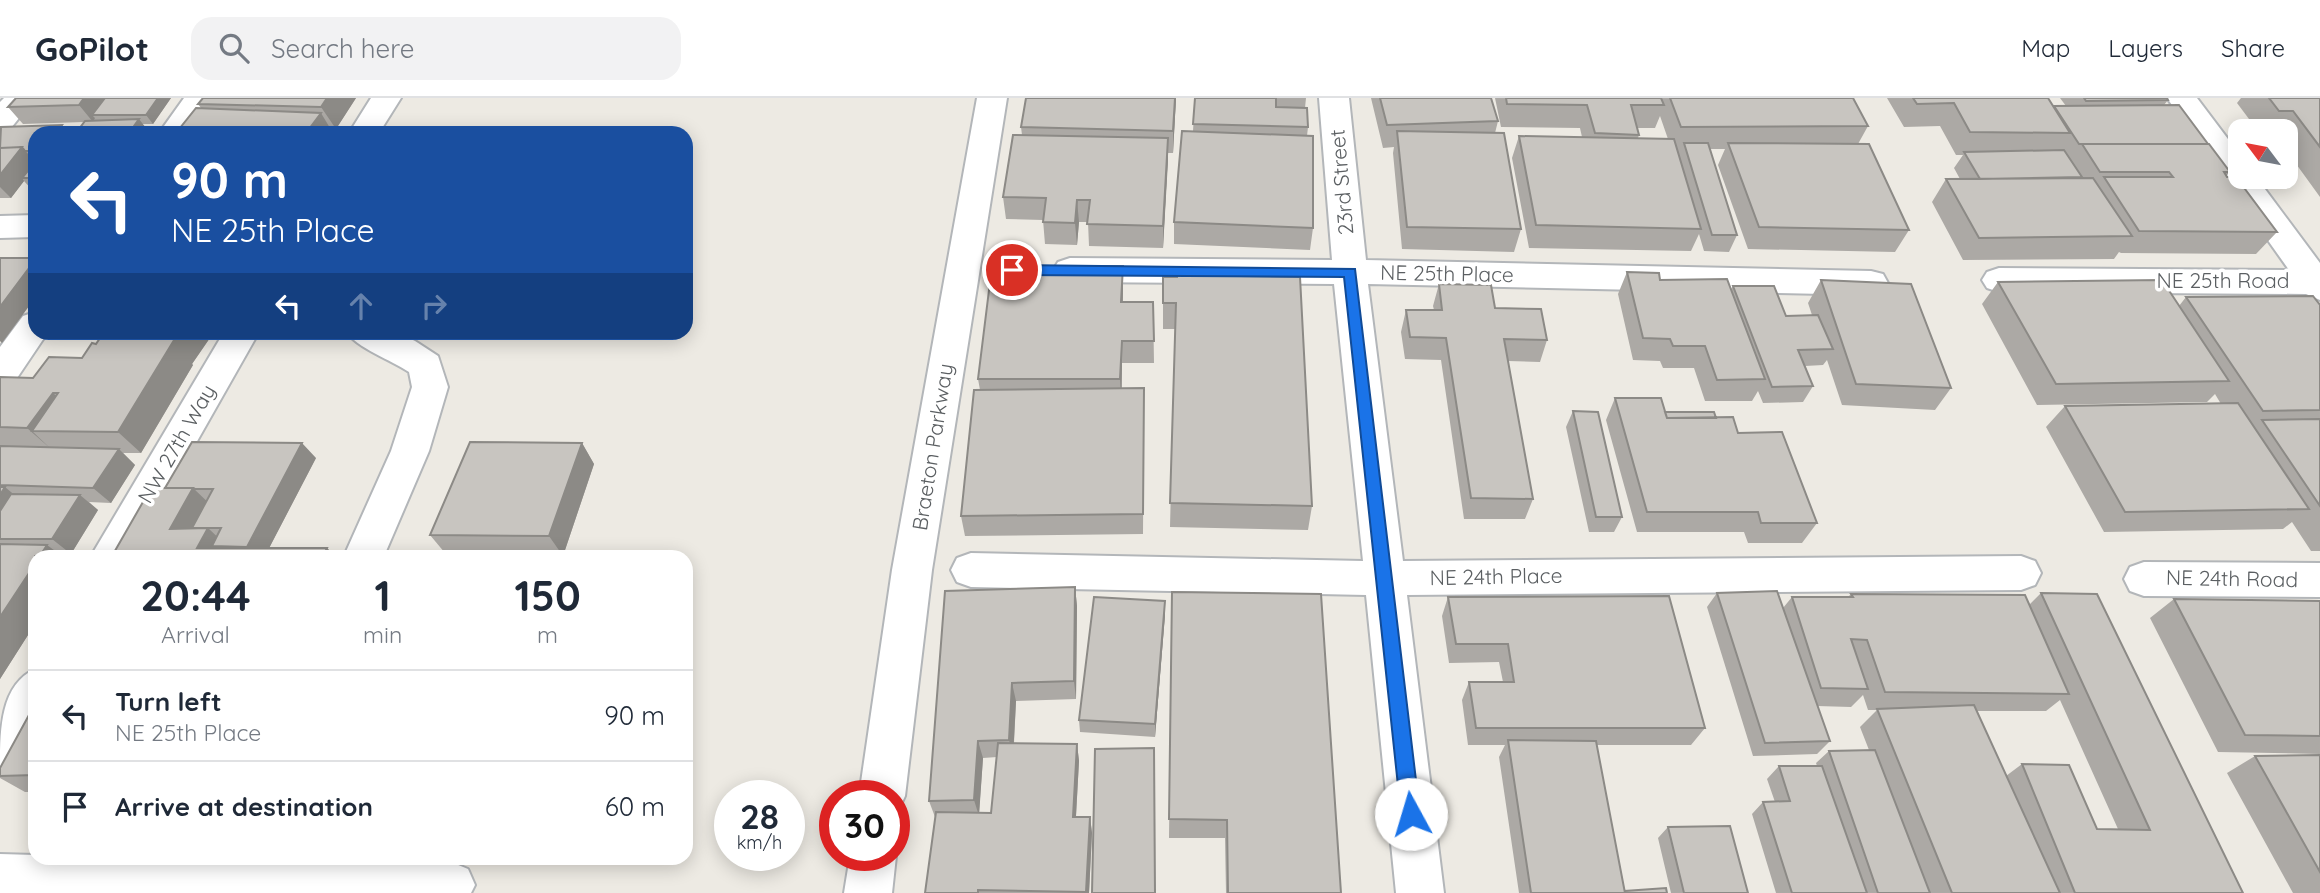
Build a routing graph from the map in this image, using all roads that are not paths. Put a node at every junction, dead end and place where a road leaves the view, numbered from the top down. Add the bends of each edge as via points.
1 (20, 98) edge
2 (199, 98) edge
3 (386, 98) edge
4 (992, 98) edge
5 (1334, 98) edge
6 (2182, 98) edge
7 (0, 121) edge
8 (179, 126) edge
9 (368, 126) edge
10 (28, 226) edge
11 (0, 227) edge
12 (1039, 270) edge
13 (1350, 272) junction
14 (1999, 280) edge
15 (1883, 284) edge
16 (2318, 284) edge
17 (28, 335) edge
18 (237, 340) edge
19 (381, 340) edge
20 (0, 374) edge
21 (115, 550) edge
22 (367, 550) edge
23 (971, 570) dead end
24 (2021, 572) dead end
25 (1384, 578) junction
26 (2144, 579) dead end
27 (2320, 580) edge
28 (28, 700) edge
29 (0, 748) edge
30 (883, 780) edge
31 (229, 869) edge
32 (871, 871) edge
33 (0, 877) edge
34 (451, 885) dead end
35 (869, 893) edge
36 (1420, 893) edge

1 - 7 street
2 - 8 street
3 - 9 street
4 - 30 street, Braeton Parkway via 912,570
5 - 13 street, 23rd Street
6 - 16 street
10 - 11 street
12 - 13 street, NE 25th Place
13 - 15 street, NE 25th Place
13 - 25 street, 23rd Street
14 - 16 street, NE 25th Road
17 - 20 street
18 - 21 street, NW 27th Way
19 - 22 street via 425,365 430,387 410,451
23 - 25 street, NE 24th Place
24 - 25 street, NE 24th Place
25 - 36 street, 23rd Street
26 - 27 street, NE 24th Road
28 - 29 street
31 - 33 street
31 - 34 street
32 - 35 street

